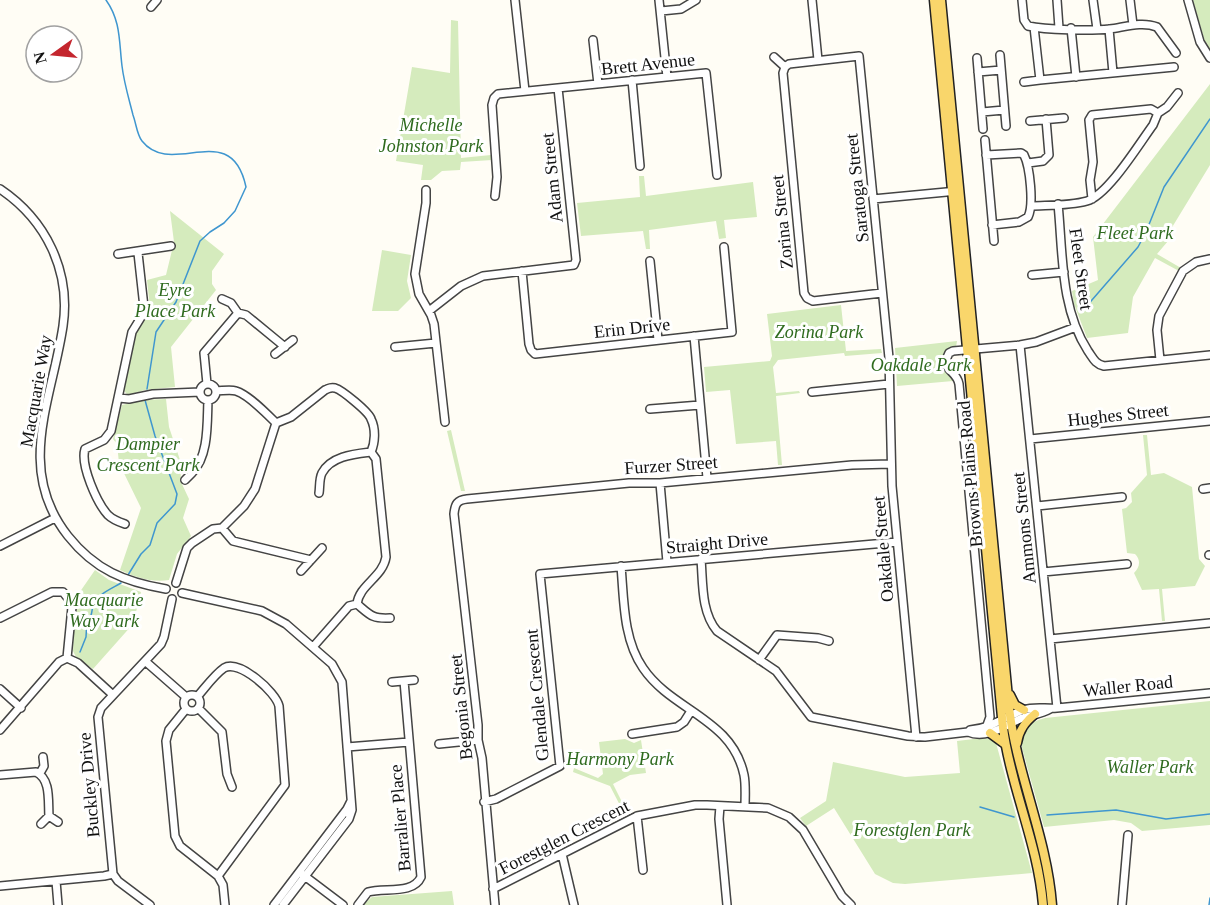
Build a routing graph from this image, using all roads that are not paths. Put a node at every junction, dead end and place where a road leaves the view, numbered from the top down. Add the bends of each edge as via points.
1 (157, 0) edge
2 (515, 0) edge
3 (659, 0) edge
4 (696, 0) edge
5 (812, 0) edge
6 (934, 0) edge
7 (941, 0) edge
8 (1022, 0) edge
9 (1057, 0) edge
10 (1094, 0) edge
11 (1130, 0) edge
12 (1188, 0) edge
13 (151, 7) dead end
14 (661, 11) junction
15 (1133, 25) junction
16 (1034, 27) junction
17 (1059, 28) junction
18 (1071, 28) junction
19 (1096, 29) junction
20 (1109, 29) junction
21 (593, 40) dead end
22 (1176, 53) dead end
23 (1000, 55) dead end
24 (774, 57) dead end
25 (977, 58) dead end
26 (1210, 58) edge
27 (818, 60) junction
28 (785, 67) junction
29 (1174, 68) dead end
30 (1001, 70) junction
31 (978, 72) junction
32 (1113, 73) junction
33 (667, 77) junction
34 (1076, 77) junction
35 (632, 80) junction
36 (1040, 80) junction
37 (1024, 82) dead end
38 (598, 84) junction
39 (558, 88) junction
40 (525, 91) junction
41 (1178, 93) dead end
42 (1004, 110) junction
43 (982, 112) junction
44 (1158, 112) junction
45 (1064, 117) dead end
46 (1046, 119) junction
47 (1030, 121) dead end
48 (1006, 126) dead end
49 (983, 129) dead end
50 (985, 141) dead end
51 (986, 155) junction
52 (1028, 163) junction
53 (640, 166) dead end
54 (717, 175) dead end
55 (0, 189) edge
56 (426, 190) dead end
57 (956, 191) junction
58 (495, 196) dead end
59 (873, 199) junction
60 (1092, 199) junction
61 (1058, 204) junction
62 (1035, 206) junction
63 (992, 225) junction
64 (994, 241) dead end
65 (171, 246) dead end
66 (724, 247) dead end
67 (138, 253) junction
68 (118, 255) dead end
69 (1210, 259) edge
70 (650, 261) dead end
71 (522, 271) junction
72 (1064, 272) junction
73 (1032, 275) dead end
74 (882, 293) junction
75 (222, 299) dead end
76 (429, 311) junction
77 (238, 313) junction
78 (1076, 327) junction
79 (694, 336) junction
80 (293, 340) dead end
81 (658, 340) junction
82 (436, 343) junction
83 (1020, 345) junction
84 (395, 346) dead end
85 (285, 347) junction
86 (971, 349) junction
87 (275, 354) dead end
88 (1210, 355) edge
89 (889, 358) joint
90 (1160, 360) junction
91 (207, 384) junction
92 (889, 384) junction
93 (216, 391) junction
94 (200, 392) junction
95 (812, 392) dead end
96 (119, 398) junction
97 (208, 400) junction
98 (700, 405) junction
99 (650, 410) dead end
100 (1210, 421) edge
101 (445, 422) dead end
102 (276, 423) junction
103 (1030, 439) junction
104 (371, 452) junction
105 (891, 464) junction
106 (185, 466) dead end
107 (192, 473) junction
108 (707, 478) junction
109 (185, 480) dead end
110 (660, 483) junction
111 (319, 493) dead end
112 (1122, 498) dead end
113 (455, 505) joint
114 (1037, 506) junction
115 (56, 518) junction
116 (125, 524) dead end
117 (222, 528) junction
118 (897, 542) junction
119 (0, 546) edge
120 (322, 548) dead end
121 (701, 559) junction
122 (311, 560) junction
123 (668, 562) junction
124 (1127, 564) dead end
125 (621, 566) junction
126 (301, 571) dead end
127 (1043, 572) junction
128 (540, 574) joint
129 (176, 583) junction
130 (166, 589) junction
131 (182, 592) junction
132 (172, 599) junction
133 (357, 604) junction
134 (0, 618) edge
135 (390, 618) dead end
136 (1210, 623) edge
137 (1050, 639) junction
138 (829, 641) dead end
139 (313, 647) junction
140 (67, 658) junction
141 (759, 660) junction
142 (145, 661) junction
143 (414, 680) dead end
144 (404, 681) junction
145 (392, 682) dead end
146 (1007, 686) junction
147 (0, 689) edge
148 (1210, 693) edge
149 (113, 695) junction
150 (186, 697) junction
151 (197, 697) junction
152 (21, 708) junction
153 (198, 708) junction
154 (1053, 708) junction
155 (186, 709) junction
156 (1024, 710) junction
157 (692, 711) junction
158 (1035, 714) junction
159 (1007, 722) junction
160 (0, 730) edge
161 (988, 730) junction
162 (632, 734) dead end
163 (916, 737) junction
164 (478, 740) junction
165 (409, 742) junction
166 (439, 744) dead end
167 (1006, 744) junction
168 (347, 747) junction
169 (1016, 750) junction
170 (43, 757) dead end
171 (40, 773) junction
172 (0, 775) edge
173 (232, 787) dead end
174 (484, 802) junction
175 (720, 806) junction
176 (745, 807) junction
177 (49, 816) junction
178 (637, 816) junction
179 (58, 822) dead end
180 (42, 824) dead end
181 (1128, 835) dead end
182 (562, 854) junction
183 (643, 870) dead end
184 (113, 874) junction
185 (302, 874) junction
186 (218, 876) junction
187 (56, 881) junction
188 (0, 886) edge
189 (493, 889) junction
190 (848, 903) edge
191 (58, 905) edge
192 (150, 905) edge
193 (225, 905) edge
194 (274, 905) edge
195 (283, 905) edge
196 (343, 905) edge
197 (358, 905) edge
198 (495, 905) edge
199 (574, 905) edge
200 (727, 905) edge
201 (838, 905) edge
202 (1043, 905) edge
203 (1052, 905) edge
204 (1122, 905) edge

1 - 13 street
2 - 40 street
3 - 14 street
4 - 14 street via 681,9
5 - 27 street
6 - 57 main road, Browns Plains Road
7 - 57 main road, Browns Plains Road
8 - 16 street via 1024,20
9 - 17 street
10 - 19 street
11 - 15 street
12 - 26 street via 1200,42
14 - 33 street
15 - 20 street
15 - 22 street via 1157,27
16 - 17 street
16 - 36 street
17 - 18 street
18 - 19 street
18 - 34 street
19 - 20 street
20 - 32 street
21 - 38 street
23 - 30 street
24 - 28 street
25 - 31 street
27 - 28 street
27 - 59 street, Saratoga Street via 859,56
28 - 74 street, Zorina Street via 804,292 813,301
29 - 32 street
30 - 31 street
30 - 42 street
31 - 43 street
32 - 34 street
33 - 35 street, Brett Avenue
33 - 54 street, Brett Avenue via 706,73
34 - 36 street
35 - 38 street, Brett Avenue
35 - 53 street
36 - 37 street
38 - 39 street, Brett Avenue
39 - 40 street, Brett Avenue
39 - 71 street, Adam Street via 577,267
40 - 58 street, Brett Avenue via 498,94 492,105
41 - 44 street
42 - 43 street
42 - 48 street
43 - 49 street
44 - 60 street via 1153,125 1101,194
44 - 60 street via 1152,109 1092,116
45 - 46 street
46 - 47 street
46 - 52 street via 1049,156
50 - 51 street
51 - 52 street via 1021,153
51 - 63 street
52 - 62 street
55 - 115 street, Macquarie Way via 41,228 62,278 63,327 42,420 39,460 46,495
56 - 76 street via 414,274 415,285
57 - 59 street
57 - 86 main road, Browns Plains Road
59 - 74 street, Saratoga Street
60 - 61 street, Fleet Street
61 - 62 street, Fleet Street
61 - 72 street, Fleet Street
62 - 63 street via 1023,221
63 - 64 street
65 - 67 street
66 - 79 street, Erin Drive via 732,332
67 - 68 street
67 - 96 street via 144,307 132,332
69 - 90 street via 1183,271 1159,316
70 - 81 street
71 - 76 street, Adam Street via 470,281
71 - 81 street, Erin Drive via 529,344 535,354
72 - 73 street
72 - 78 street, Fleet Street via 1066,299
74 - 89 street, Saratoga Street
75 - 77 street
76 - 82 street
77 - 85 street via 246,315
77 - 91 street via 204,353
78 - 83 street
78 - 90 street, Fleet Street via 1080,339 1100,365
79 - 81 street, Erin Drive
79 - 98 street
80 - 85 street
82 - 84 street
82 - 101 street
83 - 86 street
83 - 103 street, Ammons Street
85 - 87 street
86 - 146 main road, Browns Plains Road
86 - 159 main road, Browns Plains Road
86 - 161 street, Browns Plains Road via 951,352 945,362 959,384 990,711
88 - 90 street
89 - 92 street, Oakdale Street
91 - 93 street
91 - 94 street
92 - 95 street
92 - 105 street, Oakdale Street
93 - 97 street
93 - 102 street via 240,393
94 - 96 street
94 - 97 street
96 - 116 street via 108,436 88,446 83,458 94,492 108,515
97 - 107 street via 206,438 198,467
98 - 99 street
98 - 108 street
100 - 103 street, Hughes Street
102 - 104 street via 291,417 325,390 338,388 370,417 375,444
102 - 117 street via 255,489
103 - 114 street, Ammons Street
104 - 111 street via 348,455 325,469
104 - 133 street via 376,459 386,557 383,567 358,596
105 - 108 street, Furzer Street
105 - 118 street, Oakdale Street
106 - 107 street
107 - 109 street
108 - 110 street, Furzer Street
110 - 113 street, Furzer Street via 467,499
110 - 123 street
112 - 114 street
113 - 164 street, Begonia Street
114 - 127 street, Ammons Street
115 - 119 street
115 - 130 street, Macquarie Way via 75,545 110,573 134,583
117 - 122 street via 233,541
117 - 129 street via 187,548
118 - 121 street, Straight Drive
118 - 163 street, Oakdale Street
120 - 122 street
121 - 123 street, Straight Drive
121 - 141 street via 710,622
122 - 126 street
123 - 125 street, Straight Drive
124 - 127 street
125 - 128 street, Straight Drive
125 - 157 street via 630,639 642,667 665,693
127 - 137 street, Ammons Street
128 - 174 street, Glendale Crescent via 560,766
129 - 130 street
129 - 131 street
130 - 132 street
131 - 132 street
131 - 139 street via 262,611 286,624
132 - 142 street, Buckley Drive via 161,644
133 - 135 street via 372,617
133 - 139 street via 349,606
134 - 140 street via 52,592 63,592 72,607
136 - 137 street
137 - 154 street, Ammons Street
138 - 141 street via 777,635
139 - 168 street via 332,664 342,682
140 - 149 street
140 - 152 street via 59,662
141 - 163 street via 783,678 811,717
142 - 149 street, Buckley Drive
142 - 150 street
143 - 144 street
144 - 145 street
144 - 165 street, Barralier Place
146 - 156 main road via 1015,705
146 - 159 main road, Browns Plains Road
147 - 152 street
148 - 154 street, Waller Road
149 - 184 street, Buckley Drive via 98,717
150 - 151 street
150 - 155 street
151 - 153 street
151 - 186 street via 223,669 230,667 247,672 275,697 279,706 285,785
152 - 160 street
153 - 155 street
153 - 173 street via 222,732
154 - 156 street, Waller Road
154 - 158 street, Waller Road
155 - 186 street via 169,730 166,741 175,836 180,846
156 - 159 street, Waller Road
157 - 162 street via 677,726
157 - 176 street via 725,735 734,747 745,777
158 - 159 street, Waller Road
158 - 169 main road via 1018,735
159 - 161 street
159 - 167 main road, Browns Plains Road
159 - 169 main road, Browns Plains Road
161 - 163 street
161 - 167 main road
164 - 166 street
164 - 174 street, Begonia Street
165 - 168 street
165 - 197 street, Barralier Place via 421,877 411,887 368,892
167 - 202 main road, Browns Plains Road via 1038,865
168 - 185 street via 352,798
169 - 203 main road, Browns Plains Road via 1047,860
170 - 171 street
171 - 172 street
171 - 177 street via 46,783
174 - 189 street, Begonia Street
175 - 176 street, Forestglen Crescent
175 - 178 street, Forestglen Crescent via 695,805
175 - 200 street
176 - 190 street, Forestglen Crescent via 768,808 796,823
177 - 179 street
177 - 180 street
178 - 182 street, Forestglen Crescent
178 - 183 street
181 - 204 street
182 - 189 street, Forestglen Crescent
182 - 199 street
184 - 187 street
184 - 192 street
185 - 194 street
185 - 195 street
185 - 196 street
186 - 193 street via 224,885
187 - 188 street
187 - 191 street
189 - 198 street, Begonia Street
190 - 201 street

